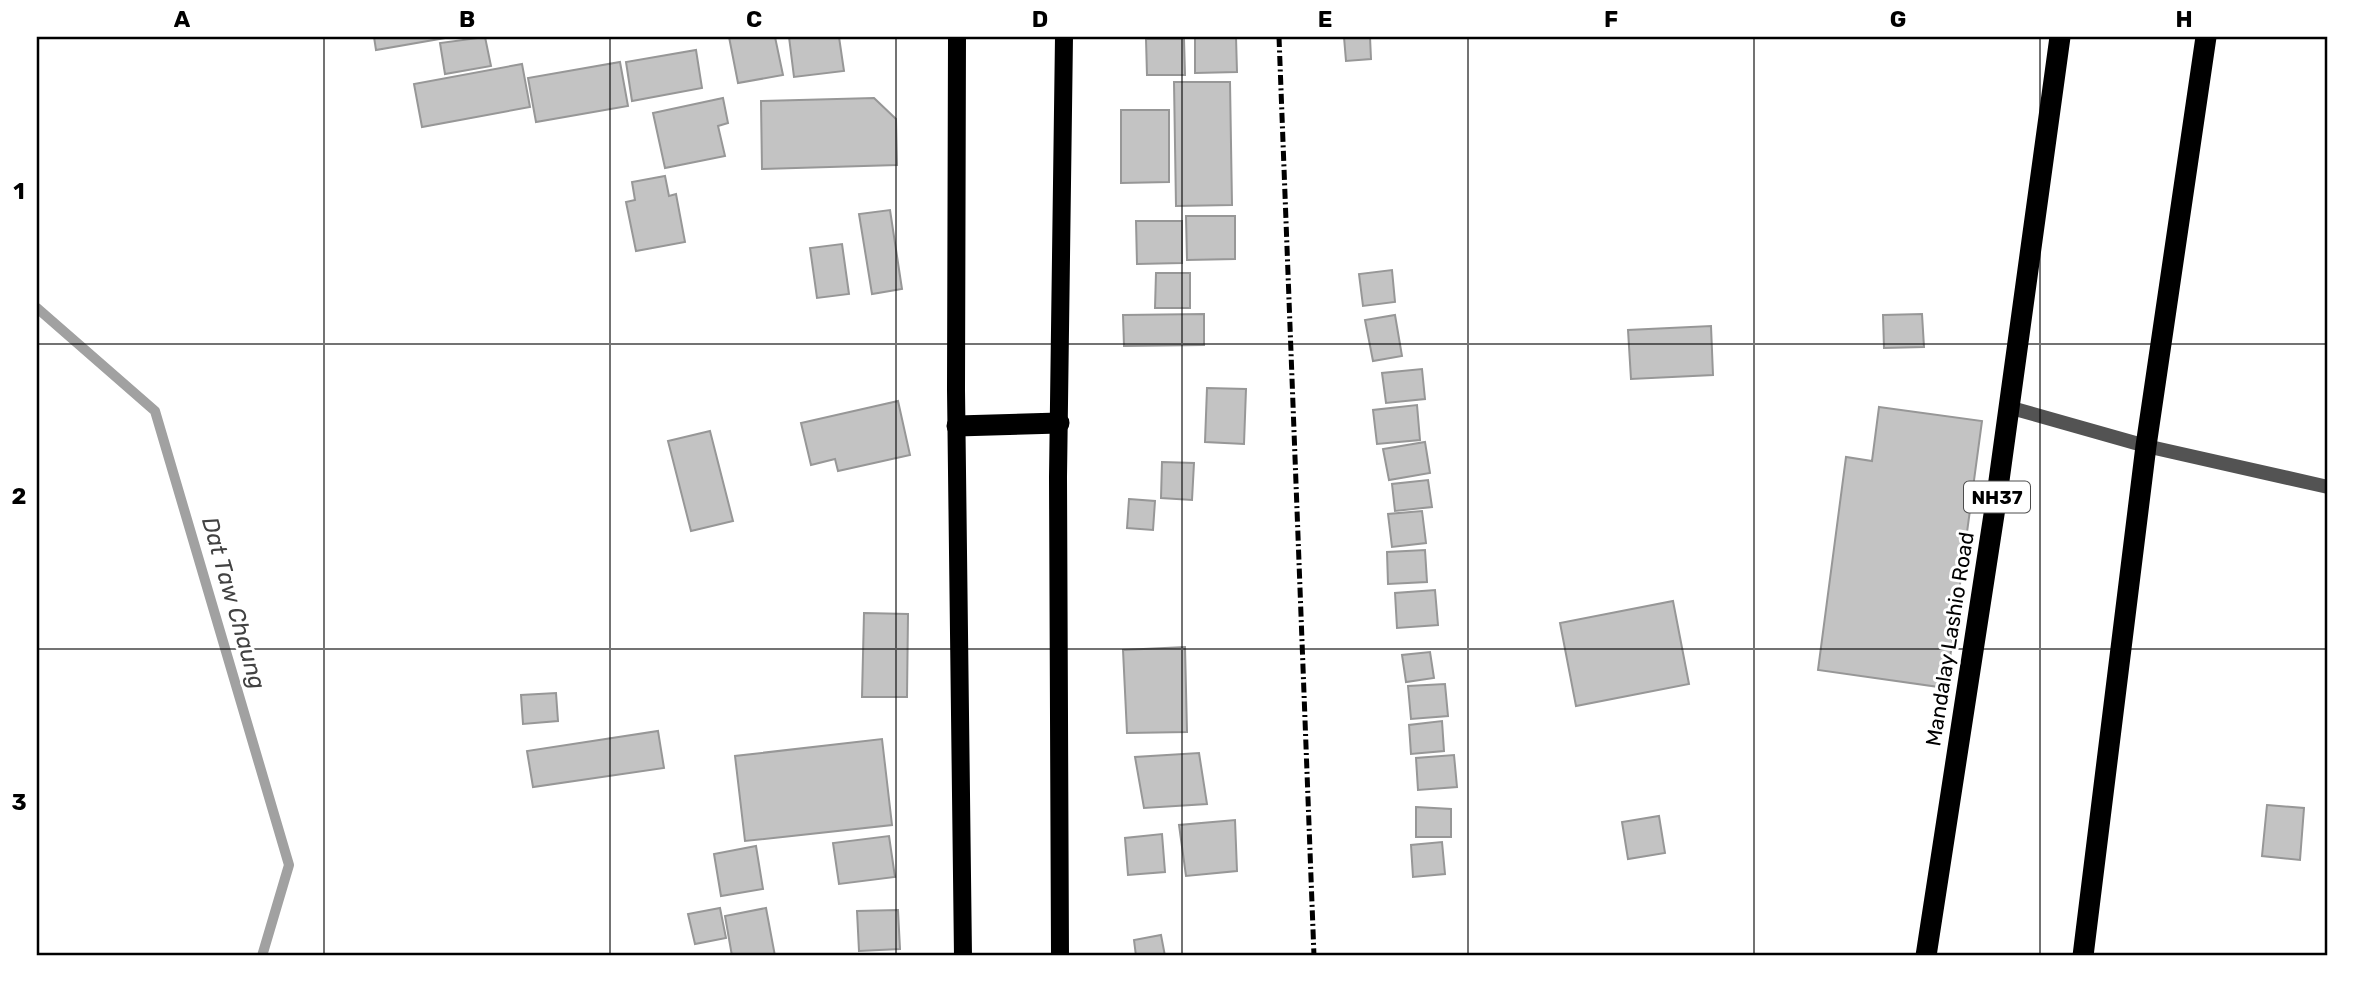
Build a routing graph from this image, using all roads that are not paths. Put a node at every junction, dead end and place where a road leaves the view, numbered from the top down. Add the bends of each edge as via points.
1 (957, 37) edge
2 (1064, 37) edge
3 (2060, 37) edge
4 (2206, 37) edge
5 (2008, 407) junction
6 (1059, 424) junction
7 (957, 426) junction
8 (2146, 446) junction
9 (2328, 487) edge
10 (964, 956) edge
11 (1060, 956) edge
12 (1926, 956) edge
13 (2083, 956) edge

1 - 7 main road
2 - 6 main road
3 - 5 highway, Mandalay Lashio Road / NH37
4 - 8 highway
5 - 8 street
5 - 12 highway, Mandalay Lashio Road / NH37
6 - 7 highway
6 - 11 main road
7 - 10 main road
8 - 9 street
8 - 13 highway

